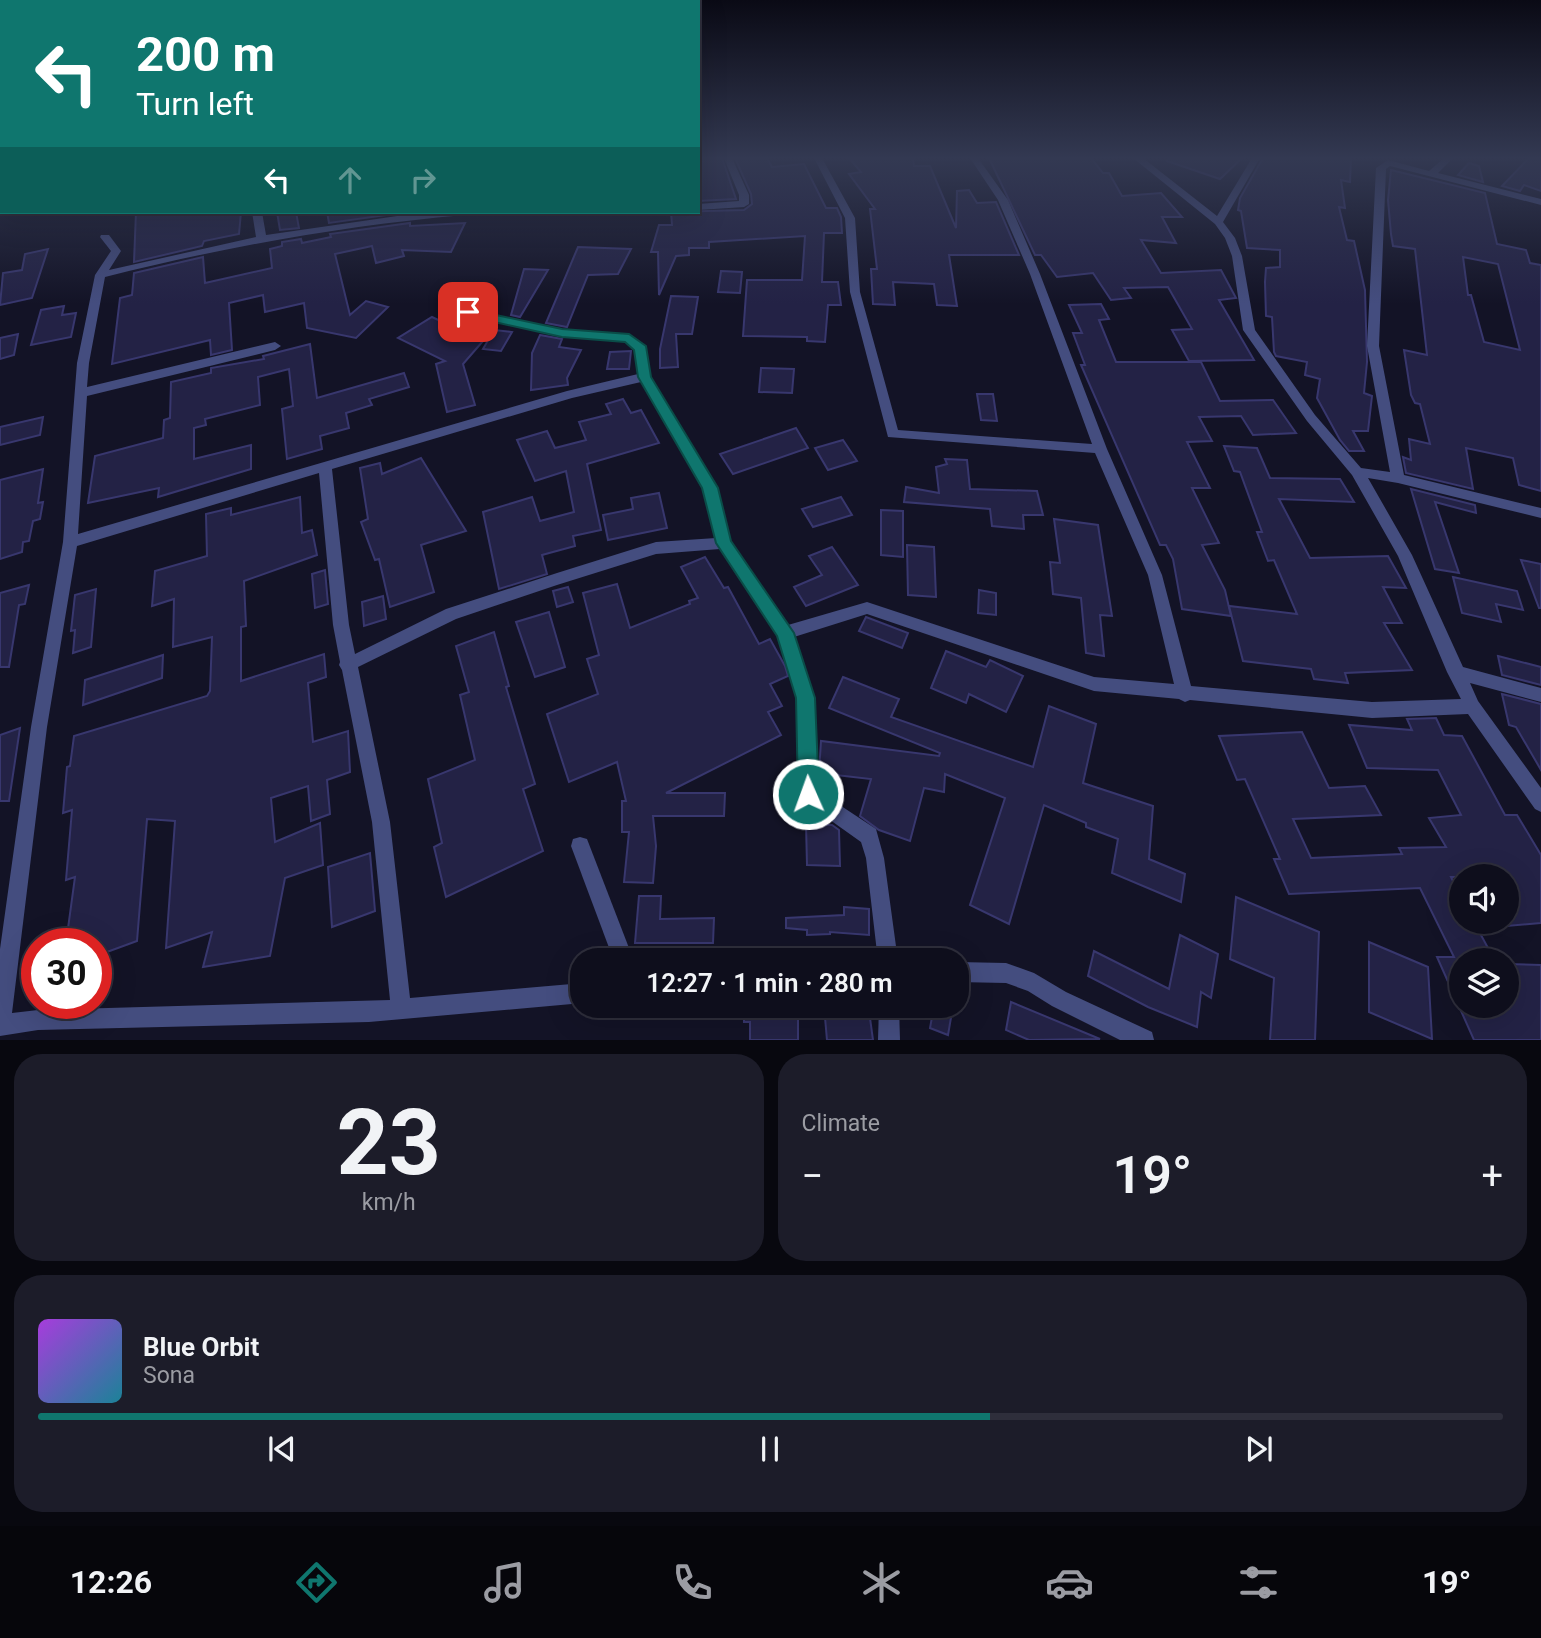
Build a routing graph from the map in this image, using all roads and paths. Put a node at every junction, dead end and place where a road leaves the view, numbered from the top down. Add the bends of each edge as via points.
1 (844, 207) edge
2 (1006, 207) edge
3 (1198, 207) edge
4 (1226, 207) edge
5 (1379, 207) edge
6 (257, 214) edge
7 (431, 214) edge
8 (1217, 222) junction
9 (104, 237) dead end
10 (262, 240) junction
11 (100, 275) junction
12 (444, 307) dead end
13 (275, 346) dead end
14 (645, 377) junction
15 (80, 393) junction
16 (1100, 449) junction
17 (325, 467) junction
18 (1357, 472) junction
19 (1398, 478) junction
20 (1541, 513) edge
21 (70, 542) junction
22 (724, 543) junction
23 (785, 633) junction
24 (347, 664) junction
25 (1455, 672) junction
26 (1185, 695) junction
27 (1541, 695) edge
28 (1472, 706) junction
29 (1541, 803) edge
30 (580, 846) dead end
31 (619, 948) edge
32 (886, 948) edge
33 (969, 972) edge
34 (570, 994) edge
35 (401, 1009) junction
36 (889, 1018) edge
37 (0, 1025) edge
38 (889, 1040) edge
39 (1144, 1040) edge

1 - 16 street via 850,218 855,292 893,434
2 - 16 street
3 - 8 street
4 - 8 street
5 - 19 street via 1373,346
6 - 10 street
7 - 10 street
8 - 18 street via 1237,256 1249,330 1311,418
9 - 11 street via 116,251
10 - 11 street
11 - 15 street
12 - 14 street via 562,333 629,338 641,349
13 - 15 street
14 - 17 street via 571,394
14 - 22 street via 710,488
15 - 21 street
16 - 26 street via 1155,575
17 - 21 street
17 - 24 street
18 - 19 street
18 - 25 street via 1405,555
19 - 20 street
21 - 37 street via 39,727
22 - 23 street
22 - 24 street via 656,548 557,579 451,614
23 - 26 street via 867,608 1094,684
23 - 32 street via 806,698 808,794 869,836
24 - 35 street via 381,822
25 - 27 street
25 - 28 street
26 - 28 street via 1372,710
28 - 29 street
30 - 31 street
33 - 39 street via 1006,973 1034,983
34 - 35 street
35 - 37 street
36 - 38 street

